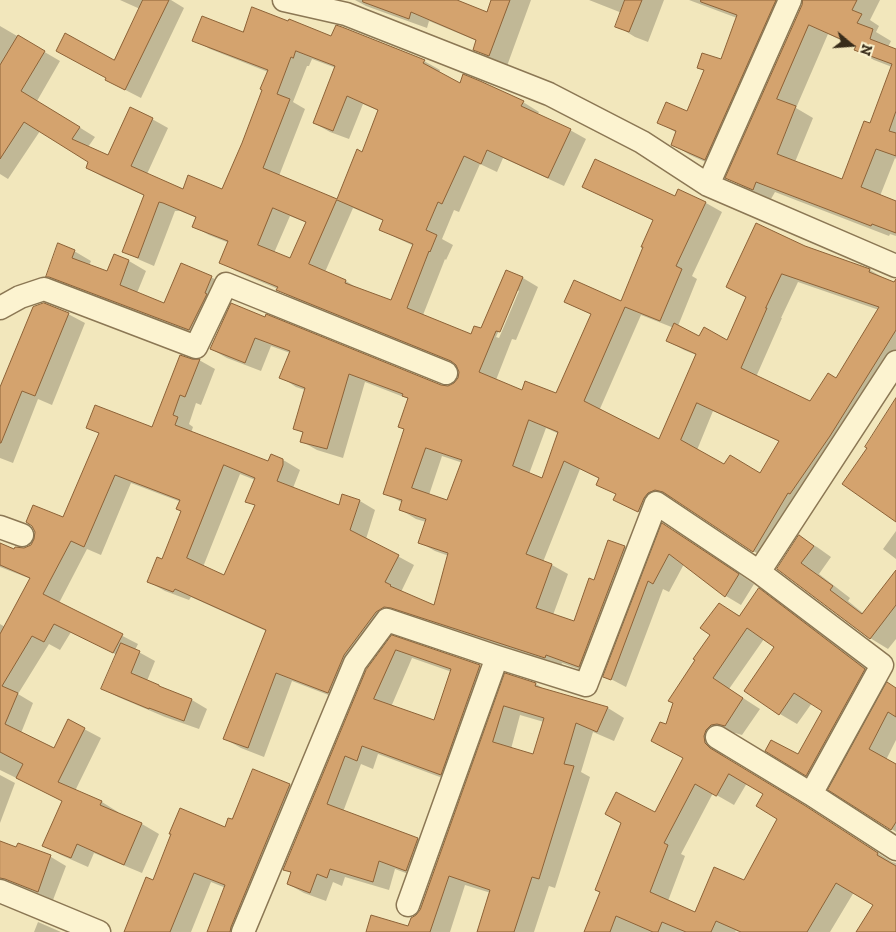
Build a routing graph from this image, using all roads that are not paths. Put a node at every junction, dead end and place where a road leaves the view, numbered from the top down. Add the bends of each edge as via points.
1 (284, 0) edge
2 (790, 0) edge
3 (708, 185) junction
4 (896, 266) edge
5 (0, 308) edge
6 (896, 362) edge
7 (446, 373) dead end
8 (0, 526) edge
9 (22, 535) dead end
10 (759, 572) junction
11 (497, 657) junction
12 (889, 670) edge
13 (718, 737) dead end
14 (811, 794) junction
15 (896, 849) edge
16 (0, 891) edge
17 (408, 905) dead end
18 (99, 932) edge
19 (243, 932) edge

1 - 3 street via 346,14 549,94 642,142
2 - 3 street
3 - 4 street
5 - 7 street via 44,289 196,347 226,284
6 - 10 street
8 - 9 street
10 - 11 street via 656,503 586,685
10 - 12 street
11 - 17 street
11 - 19 street via 387,620 355,663
12 - 14 street
13 - 14 street
14 - 15 street
16 - 18 street

